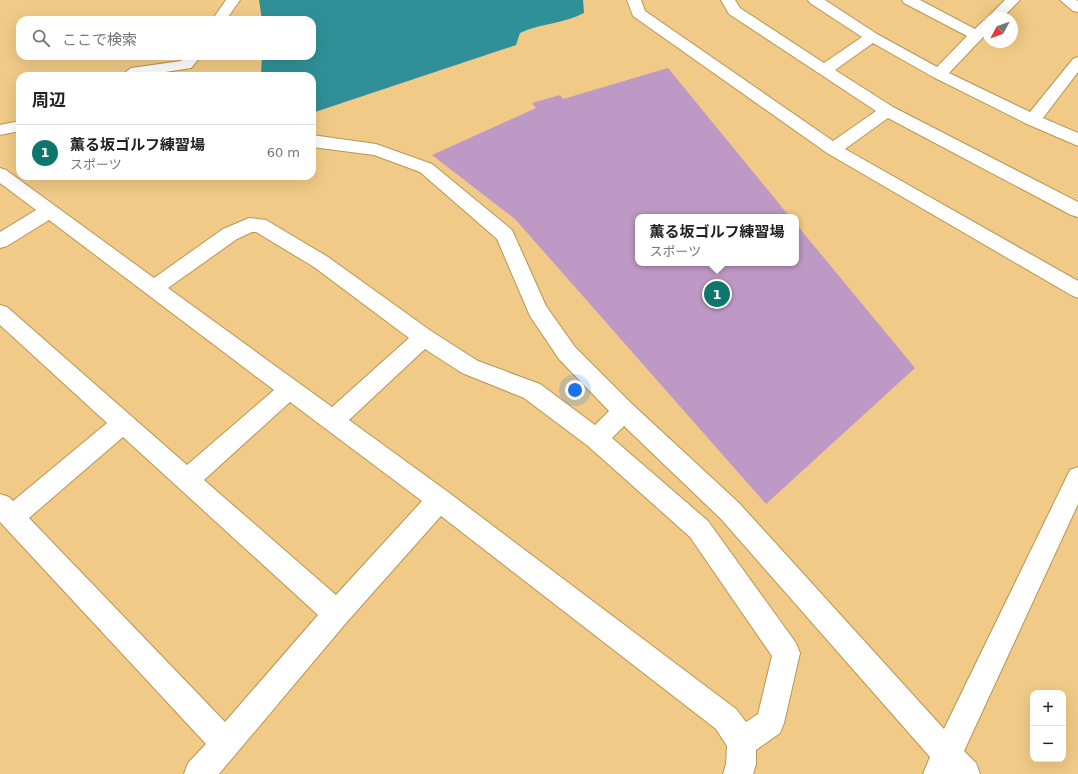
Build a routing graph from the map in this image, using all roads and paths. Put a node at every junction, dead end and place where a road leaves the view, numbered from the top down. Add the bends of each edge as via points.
1 (233, 0) edge
2 (634, 0) edge
3 (728, 0) edge
4 (814, 0) edge
5 (908, 0) edge
6 (1013, 0) edge
7 (1068, 0) edge
8 (1078, 8) edge
9 (1000, 12) edge
10 (222, 16) edge
11 (982, 30) edge
12 (976, 35) junction
13 (872, 37) junction
14 (1078, 62) edge
15 (191, 66) edge
16 (824, 70) junction
17 (135, 72) edge
18 (939, 74) junction
19 (887, 111) junction
20 (1033, 120) junction
21 (16, 127) edge
22 (0, 130) edge
23 (1078, 140) edge
24 (316, 142) edge
25 (833, 149) junction
26 (0, 174) edge
27 (1078, 210) edge
28 (49, 211) junction
29 (0, 241) edge
30 (1076, 286) edge
31 (154, 288) junction
32 (0, 313) edge
33 (424, 337) junction
34 (290, 389) junction
35 (624, 411) junction
36 (332, 421) junction
37 (123, 423) junction
38 (596, 439) junction
39 (1078, 478) edge
40 (187, 480) junction
41 (439, 500) junction
42 (6, 511) edge
43 (337, 614) junction
44 (742, 742) junction
45 (225, 743) junction
46 (950, 767) edge
47 (199, 774) edge
48 (738, 774) edge

1 - 10 street
2 - 25 street via 638,13
3 - 16 street via 734,11
4 - 13 street
5 - 12 street
6 - 9 street
7 - 8 street
11 - 12 street
12 - 18 street
13 - 16 street
13 - 18 street
14 - 20 street
15 - 17 street
16 - 19 street
18 - 20 street
19 - 25 street
19 - 27 street
20 - 23 street
21 - 22 street
24 - 35 street via 376,150 426,168 505,235 537,310 567,352
25 - 30 street
26 - 28 street
28 - 29 street
28 - 31 street
31 - 33 street via 230,234 249,225 259,225 321,262
31 - 34 street
32 - 37 street
33 - 36 street
33 - 38 street via 470,368 532,391
34 - 36 street
34 - 40 street
35 - 38 street
35 - 46 street via 730,511
36 - 41 street
37 - 40 street
37 - 42 street
38 - 44 street via 699,530 786,653 770,723
39 - 46 street
40 - 43 street
41 - 43 street
41 - 44 street via 726,719
42 - 45 street
43 - 45 street
44 - 48 street
45 - 47 street

